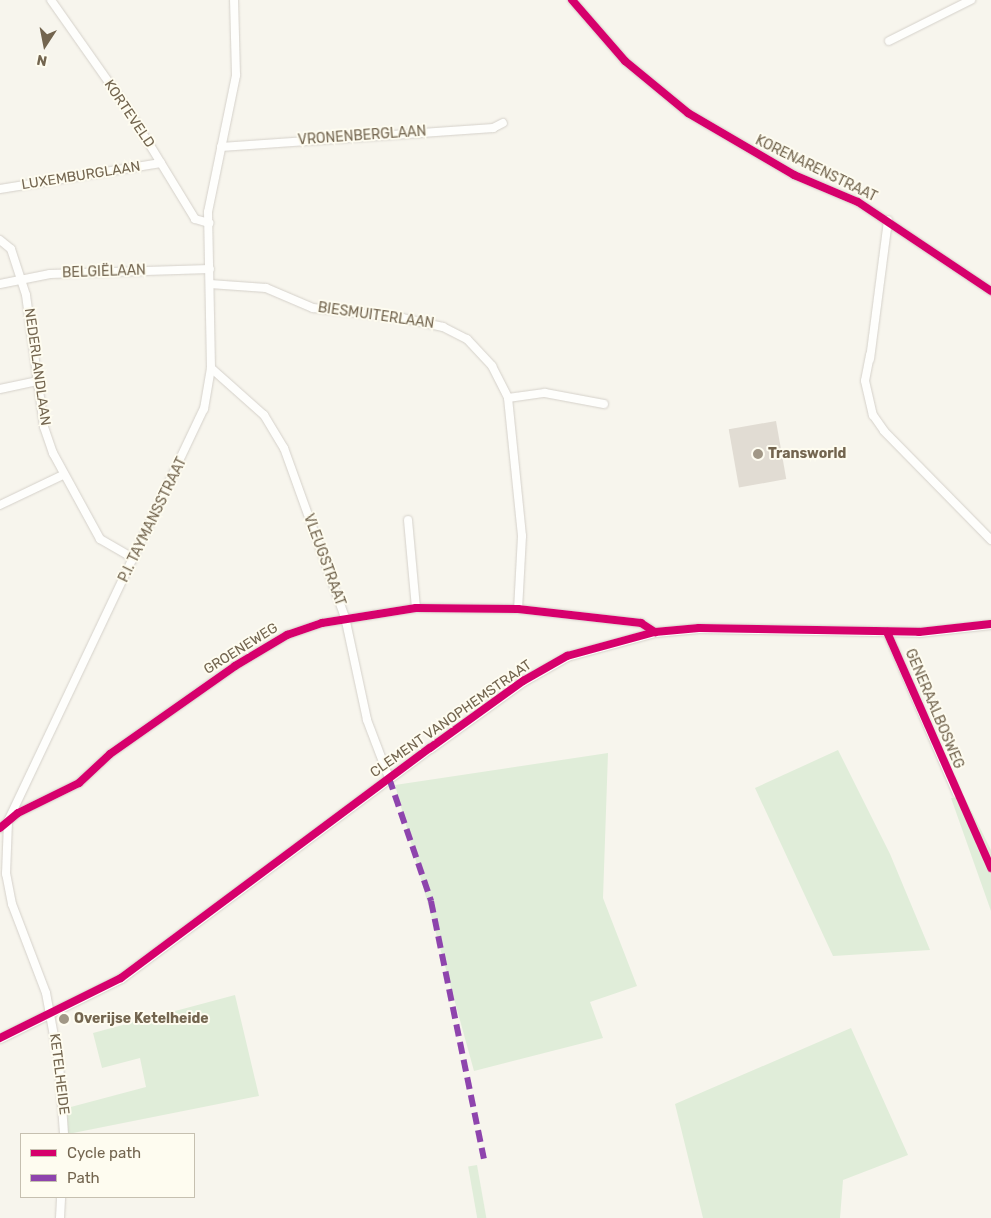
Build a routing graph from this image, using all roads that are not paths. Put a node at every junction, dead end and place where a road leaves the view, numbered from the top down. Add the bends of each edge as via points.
1 (51, 0) edge
2 (234, 0) edge
3 (572, 0) edge
4 (971, 0) edge
5 (889, 41) dead end
6 (504, 124) dead end
7 (221, 147) junction
8 (161, 163) junction
9 (0, 189) edge
10 (888, 220) junction
11 (209, 223) junction
12 (0, 240) edge
13 (210, 269) junction
14 (21, 278) junction
15 (0, 284) edge
16 (210, 284) junction
17 (991, 292) edge
18 (211, 368) junction
19 (38, 381) junction
20 (0, 389) edge
21 (508, 398) junction
22 (604, 404) dead end
23 (63, 474) junction
24 (0, 505) edge
25 (408, 520) dead end
26 (991, 540) edge
27 (134, 559) junction
28 (416, 608) junction
29 (518, 610) junction
30 (344, 617) junction
31 (991, 624) edge
32 (655, 632) junction
33 (887, 632) junction
34 (389, 778) junction
35 (957, 794) dead end
36 (8, 822) junction
37 (0, 828) edge
38 (50, 1014) junction
39 (0, 1038) edge
40 (64, 1133) edge
41 (61, 1198) edge
42 (60, 1218) edge

1 - 8 street, KORTEVELD
2 - 7 street, P.I. TAYMANSSTRAAT via 236,75
3 - 10 street, KORENARENSTRAAT via 625,61 688,113 770,163 858,202
4 - 5 street
6 - 7 street, VRONENBERGLAAN via 493,128
7 - 11 street, P.I. TAYMANSSTRAAT
8 - 9 street, LUXEMBURGLAAN
8 - 11 street, KORTEVELD via 195,219
10 - 17 street, KORENARENSTRAAT
10 - 26 street via 867,390 873,415 884,432
11 - 13 street, P.I. TAYMANSSTRAAT
12 - 14 street, NEDERLANDLAAN via 11,249
13 - 14 street, BELGIËLAAN
13 - 16 street, P.I. TAYMANSSTRAAT
14 - 15 street, BELGIËLAAN
14 - 19 street, NEDERLANDLAAN
16 - 18 street, P.I. TAYMANSSTRAAT
16 - 21 street, BIESMUITERLAAN via 266,288 313,308 443,327 467,339 492,366
18 - 27 street, P.I. TAYMANSSTRAAT via 197,429
18 - 30 street, VLEUGSTRAAT via 264,415 284,448
19 - 20 street
19 - 23 street, NEDERLANDLAAN via 44,427
21 - 22 street via 545,393
21 - 29 street, BIESMUITERLAAN via 522,536
23 - 24 street
23 - 27 street, NEDERLANDLAAN via 105,545
25 - 28 street
27 - 36 street, P.I. TAYMANSSTRAAT via 16,797
28 - 29 street, GROENEWEG
28 - 30 street, GROENEWEG
29 - 32 street, GROENEWEG via 641,623
30 - 34 street, VLEUGSTRAAT via 367,720
30 - 36 street, GROENEWEG via 300,630 235,666 110,754 78,783
31 - 33 street, CLEMENT VANOPHEMSTRAAT
32 - 33 street, CLEMENT VANOPHEMSTRAAT via 752,628
32 - 34 street, CLEMENT VANOPHEMSTRAAT via 567,656 530,676
33 - 35 street, GENERAALBOSWEG
34 - 38 street, CLEMENT VANOPHEMSTRAAT via 138,966
36 - 37 street, GROENEWEG
36 - 38 street, P.I. TAYMANSSTRAAT via 6,874
38 - 39 street, CLEMENT VANOPHEMSTRAAT
38 - 40 street, KETELHEIDE via 59,1063
41 - 42 street

